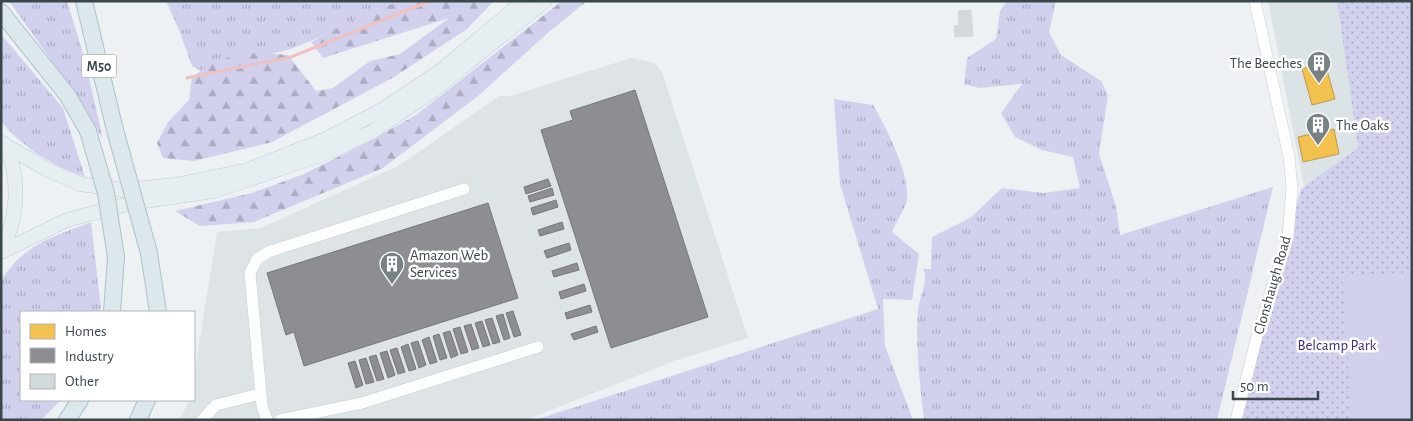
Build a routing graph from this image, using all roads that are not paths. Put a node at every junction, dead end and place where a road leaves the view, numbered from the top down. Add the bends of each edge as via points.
1 (84, 1) edge
2 (524, 1) edge
3 (545, 1) edge
4 (1255, 1) edge
5 (1, 12) edge
6 (3, 143) edge
7 (464, 189) dead end
8 (1, 248) edge
9 (1, 252) edge
10 (112, 311) edge
11 (158, 311) edge
12 (538, 347) dead end
13 (260, 394) junction
14 (79, 401) edge
15 (147, 401) edge
16 (67, 420) edge
17 (138, 420) edge
18 (202, 420) edge
19 (267, 420) edge
20 (280, 420) edge
21 (1236, 420) edge

1 - 11 highway, M50, bridge via 149,253
2 - 6 main road via 439,72 378,112 326,139 248,170 175,185 124,190 80,184 46,169
3 - 9 main road via 434,90 372,132 313,158 214,191 131,204 67,220
4 - 21 street, Clonshaugh Road via 1289,157 1291,209 1288,237 1257,336
5 - 10 highway, bridge via 68,96 88,131 106,193 116,258
6 - 8 main road via 15,188 14,214
7 - 13 street via 268,252 257,259 250,272
12 - 20 street via 362,403
13 - 18 street via 216,406
13 - 19 street
14 - 16 highway
15 - 17 highway

